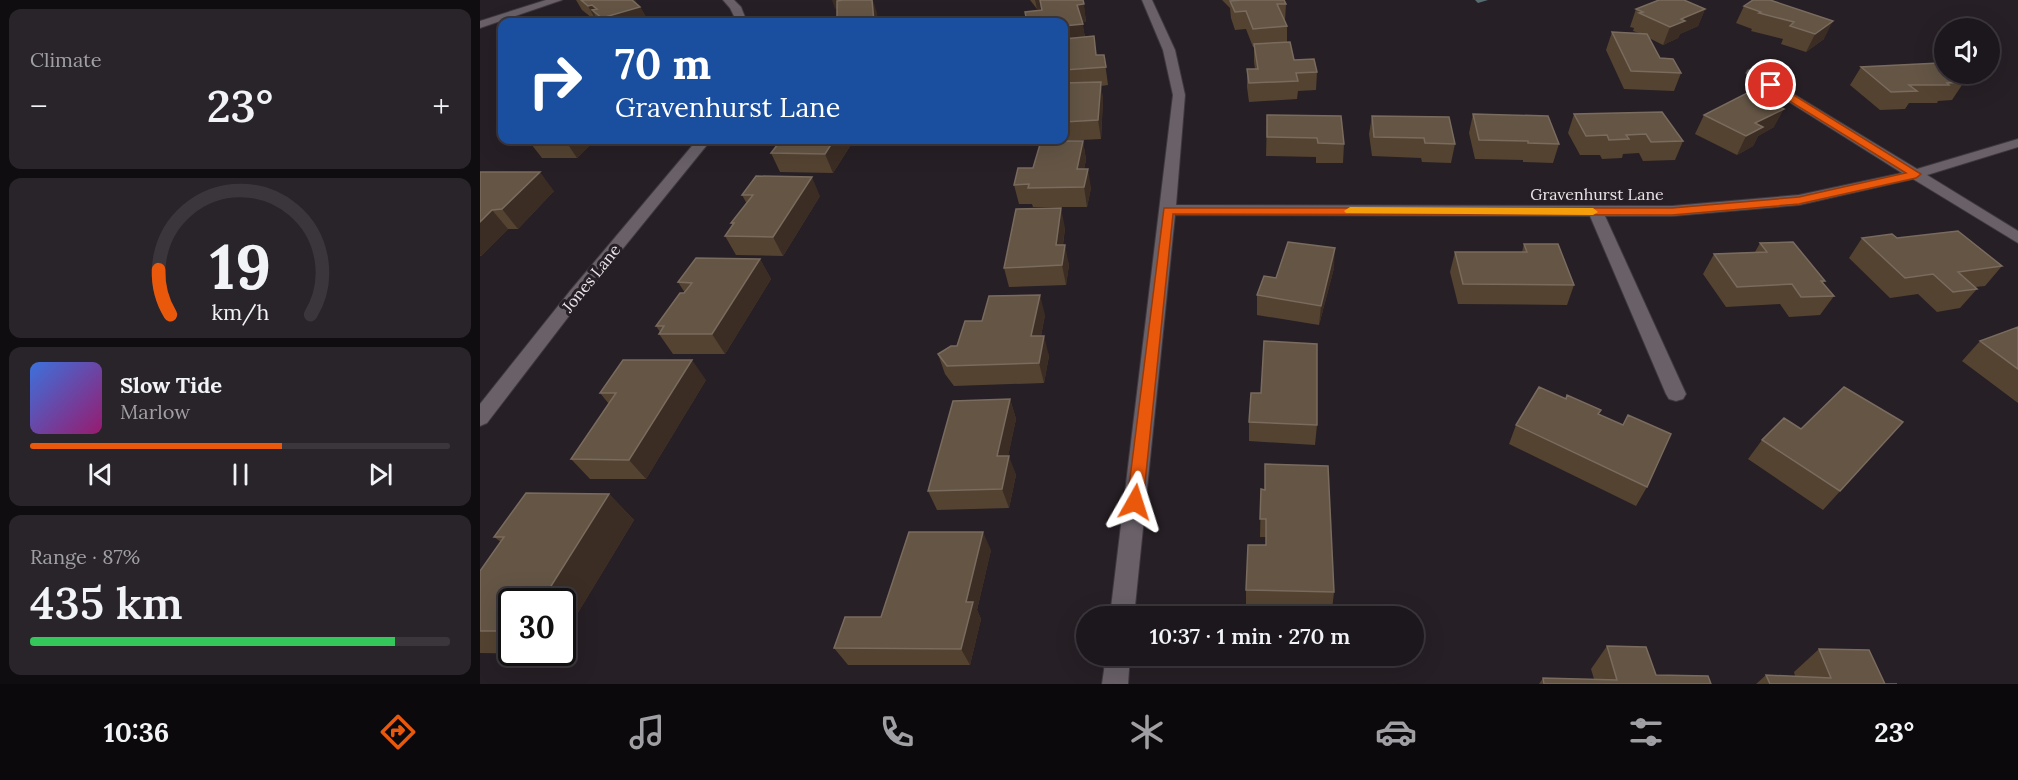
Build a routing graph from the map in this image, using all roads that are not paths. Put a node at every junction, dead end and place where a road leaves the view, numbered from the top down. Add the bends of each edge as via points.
1 (557, 0) edge
2 (728, 0) edge
3 (1147, 0) edge
4 (502, 18) edge
5 (740, 18) edge
6 (498, 19) edge
7 (480, 25) edge
8 (1752, 73) dead end
9 (2018, 143) edge
10 (701, 144) edge
11 (1916, 174) junction
12 (1168, 210) junction
13 (1596, 212) junction
14 (2018, 238) edge
15 (1676, 394) dead end
16 (480, 418) edge
17 (1123, 606) edge
18 (1117, 666) edge
19 (1115, 684) edge

1 - 4 street
2 - 5 street
3 - 12 street via 1169,50 1179,95
6 - 7 street
8 - 11 street
9 - 11 street, Gravenhurst Lane
10 - 16 street, Jones Lane
11 - 13 street, Gravenhurst Lane via 1799,200 1672,212
11 - 14 street
12 - 13 street, Gravenhurst Lane
12 - 17 street
13 - 15 street
18 - 19 street

